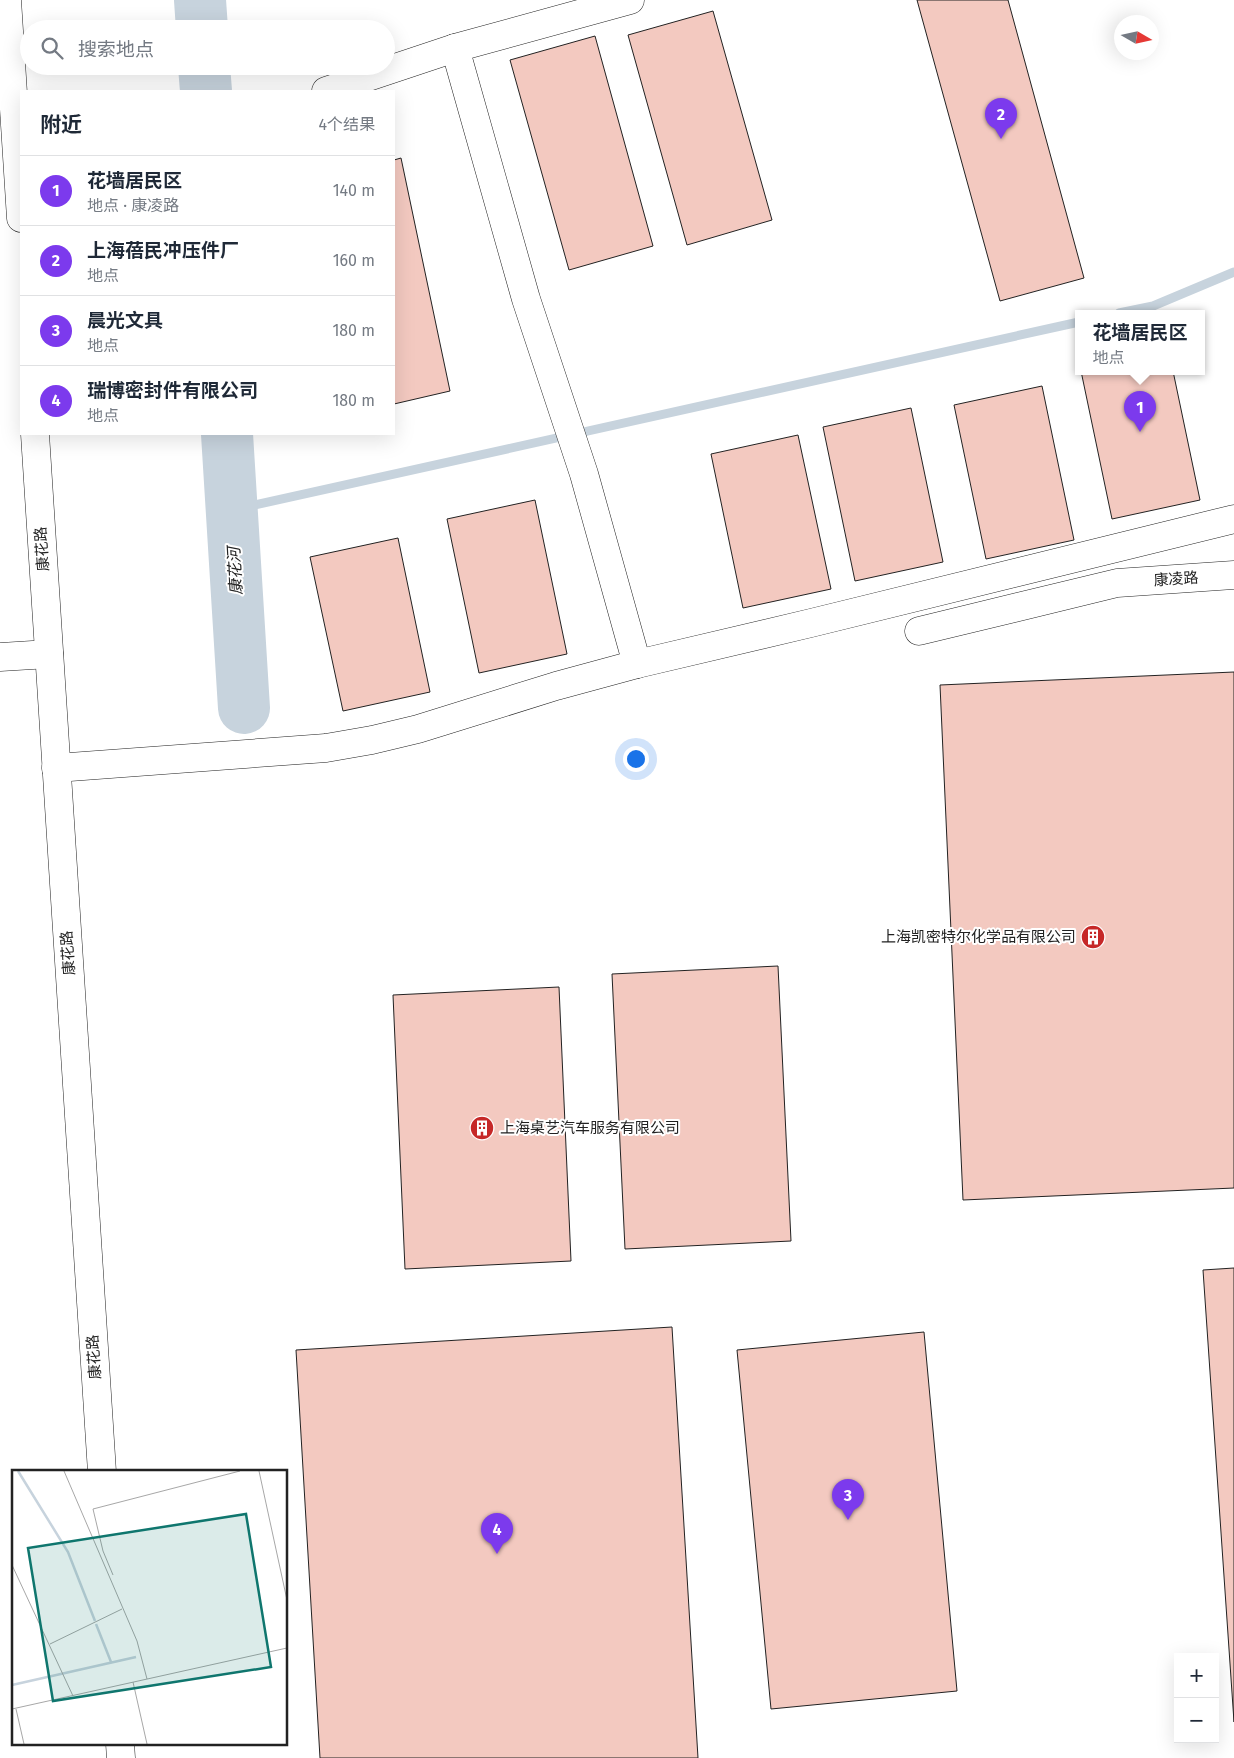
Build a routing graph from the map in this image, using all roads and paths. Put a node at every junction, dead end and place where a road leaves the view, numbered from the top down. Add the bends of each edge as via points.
1 (7, 0) edge
2 (630, 0) edge
3 (456, 48) junction
4 (395, 68) edge
5 (374, 75) edge
6 (329, 90) edge
7 (20, 168) edge
8 (35, 435) edge
9 (1234, 519) edge
10 (1234, 575) edge
11 (919, 631) dead end
12 (49, 654) junction
13 (0, 657) edge
14 (637, 664) junction
15 (56, 768) junction
16 (102, 1470) edge

1 - 7 street
2 - 3 street
3 - 4 street
3 - 14 street via 526,299 584,474
5 - 6 street
8 - 12 street, 康花路
9 - 14 street
10 - 11 street, 康凌路 via 1117,583
12 - 13 street
12 - 15 street, 康花路
14 - 15 street via 372,740 326,748
15 - 16 street, 康花路

